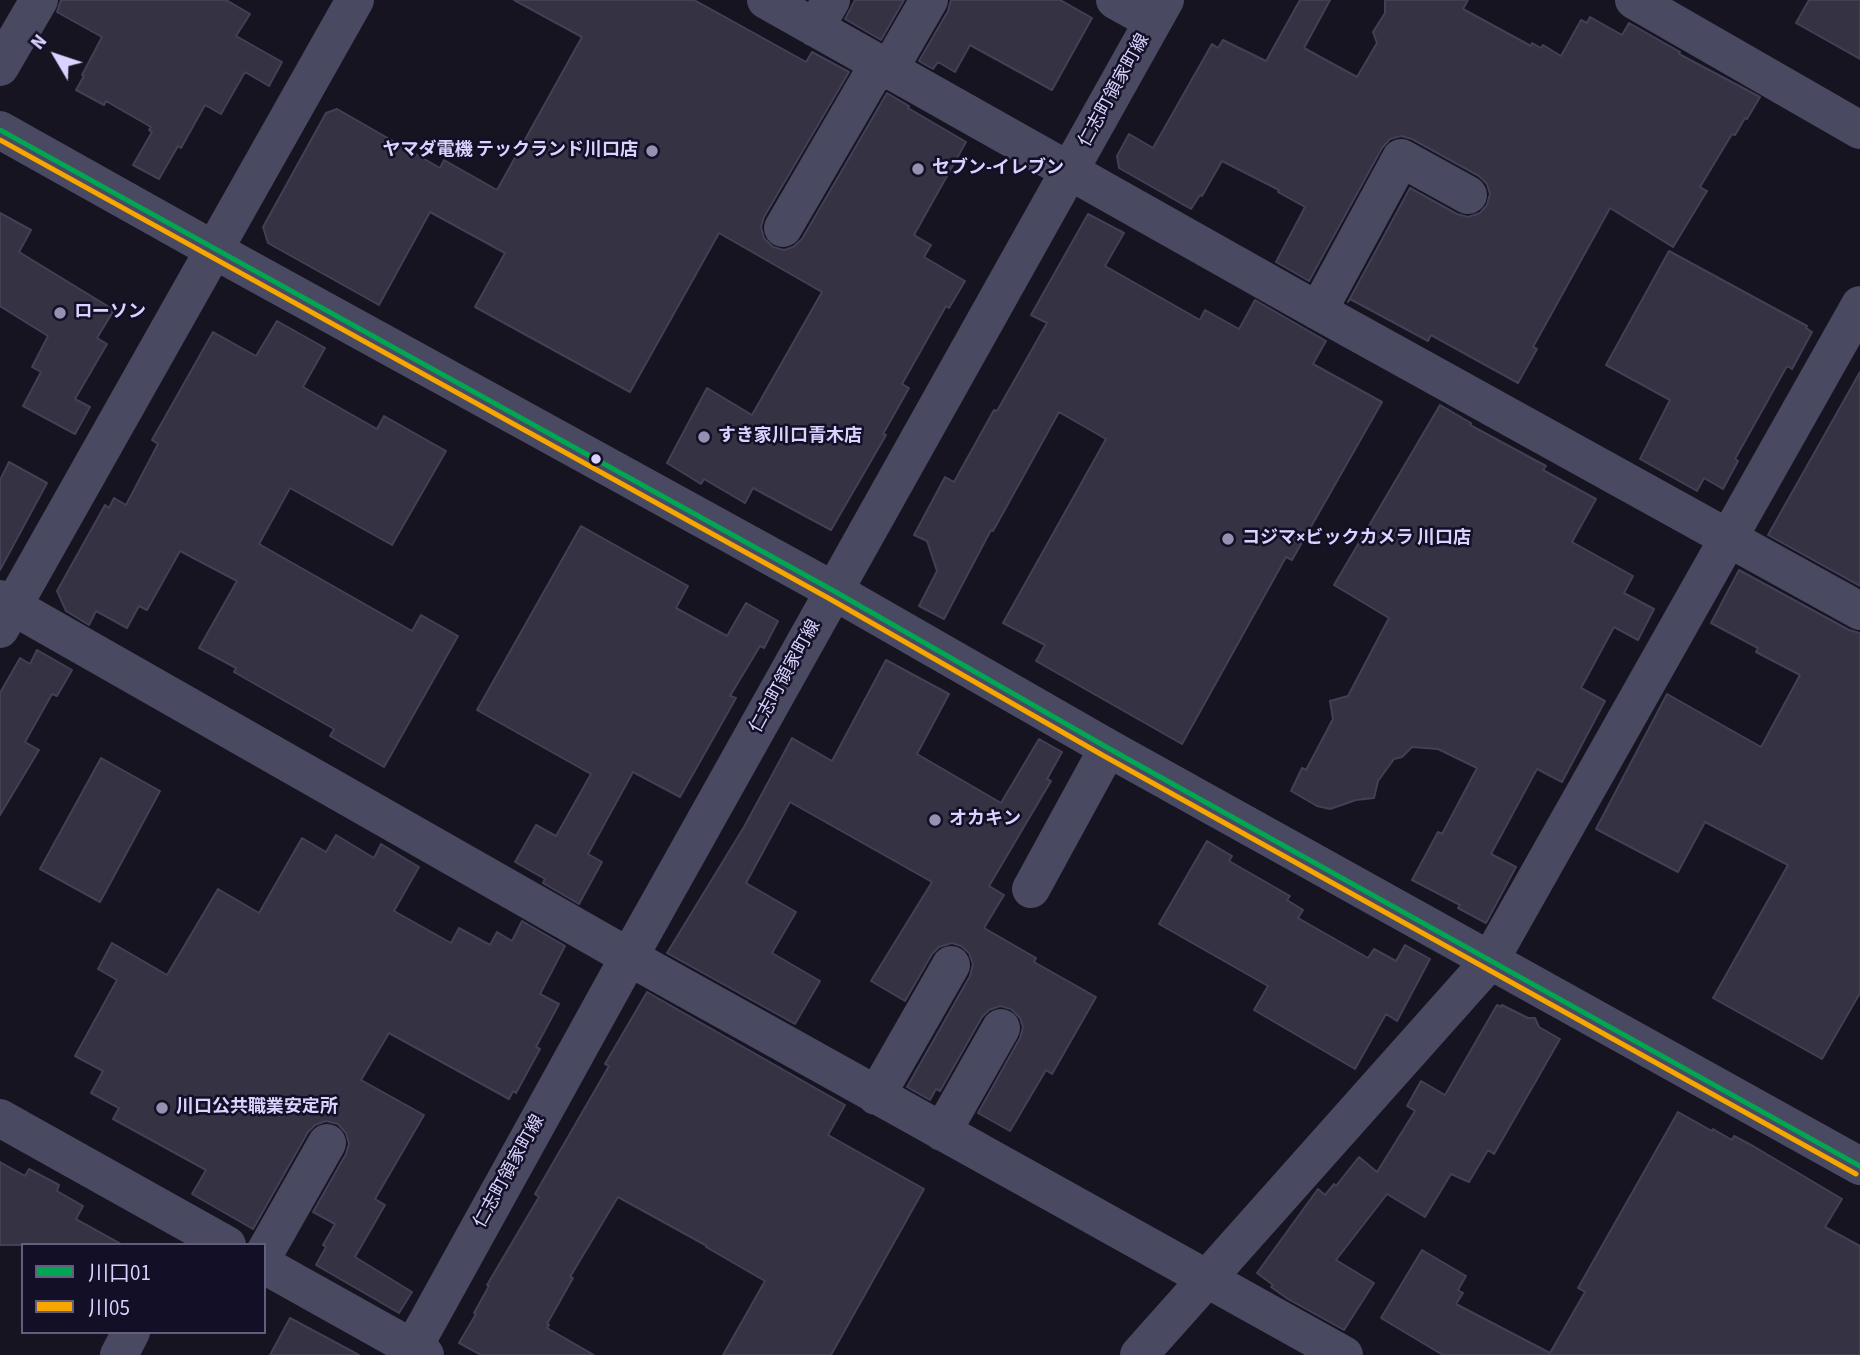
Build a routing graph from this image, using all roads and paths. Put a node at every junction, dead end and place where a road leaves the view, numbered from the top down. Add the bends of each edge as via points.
1 (38, 0) edge
2 (355, 0) edge
3 (765, 0) edge
4 (929, 0) edge
5 (1115, 0) edge
6 (1634, 0) edge
7 (1159, 10) edge
8 (823, 14) edge
9 (0, 67) edge
10 (883, 68) junction
11 (0, 130) edge
12 (1860, 130) edge
13 (1071, 171) junction
14 (1468, 195) dead end
15 (783, 228) dead end
16 (215, 250) junction
17 (1860, 305) edge
18 (1318, 311) junction
19 (1730, 538) junction
20 (834, 591) junction
21 (4, 611) edge
22 (1860, 611) edge
23 (1108, 748) junction
24 (1031, 889) dead end
25 (629, 957) junction
26 (1489, 962) junction
27 (951, 965) dead end
28 (1001, 1028) dead end
29 (876, 1096) junction
30 (3, 1127) edge
31 (942, 1132) junction
32 (327, 1143) dead end
33 (1860, 1166) edge
34 (185, 1234) edge
35 (219, 1243) edge
36 (266, 1250) edge
37 (266, 1266) edge
38 (1205, 1279) junction
39 (130, 1334) edge
40 (416, 1353) edge
41 (119, 1355) edge
42 (1139, 1355) edge
43 (1344, 1355) edge

1 - 9 street
2 - 16 street
3 - 8 street
4 - 10 street
5 - 7 street
6 - 12 street
7 - 13 street, 仁志町領家町線
8 - 10 street
10 - 13 street
10 - 15 street
11 - 16 street
13 - 18 street
13 - 20 street, 仁志町領家町線
14 - 18 street via 1401,158
16 - 20 street
16 - 21 street
17 - 19 street
18 - 19 street
19 - 22 street
19 - 26 street
20 - 23 street
20 - 25 street, 仁志町領家町線
21 - 25 street
23 - 24 street
23 - 26 street
25 - 29 street
25 - 40 street, 仁志町領家町線
26 - 33 street
26 - 38 street
27 - 29 street
28 - 31 street
29 - 31 street
30 - 34 street
31 - 38 street
32 - 36 street
34 - 35 street
37 - 40 street
38 - 42 street
38 - 43 street
39 - 41 street

